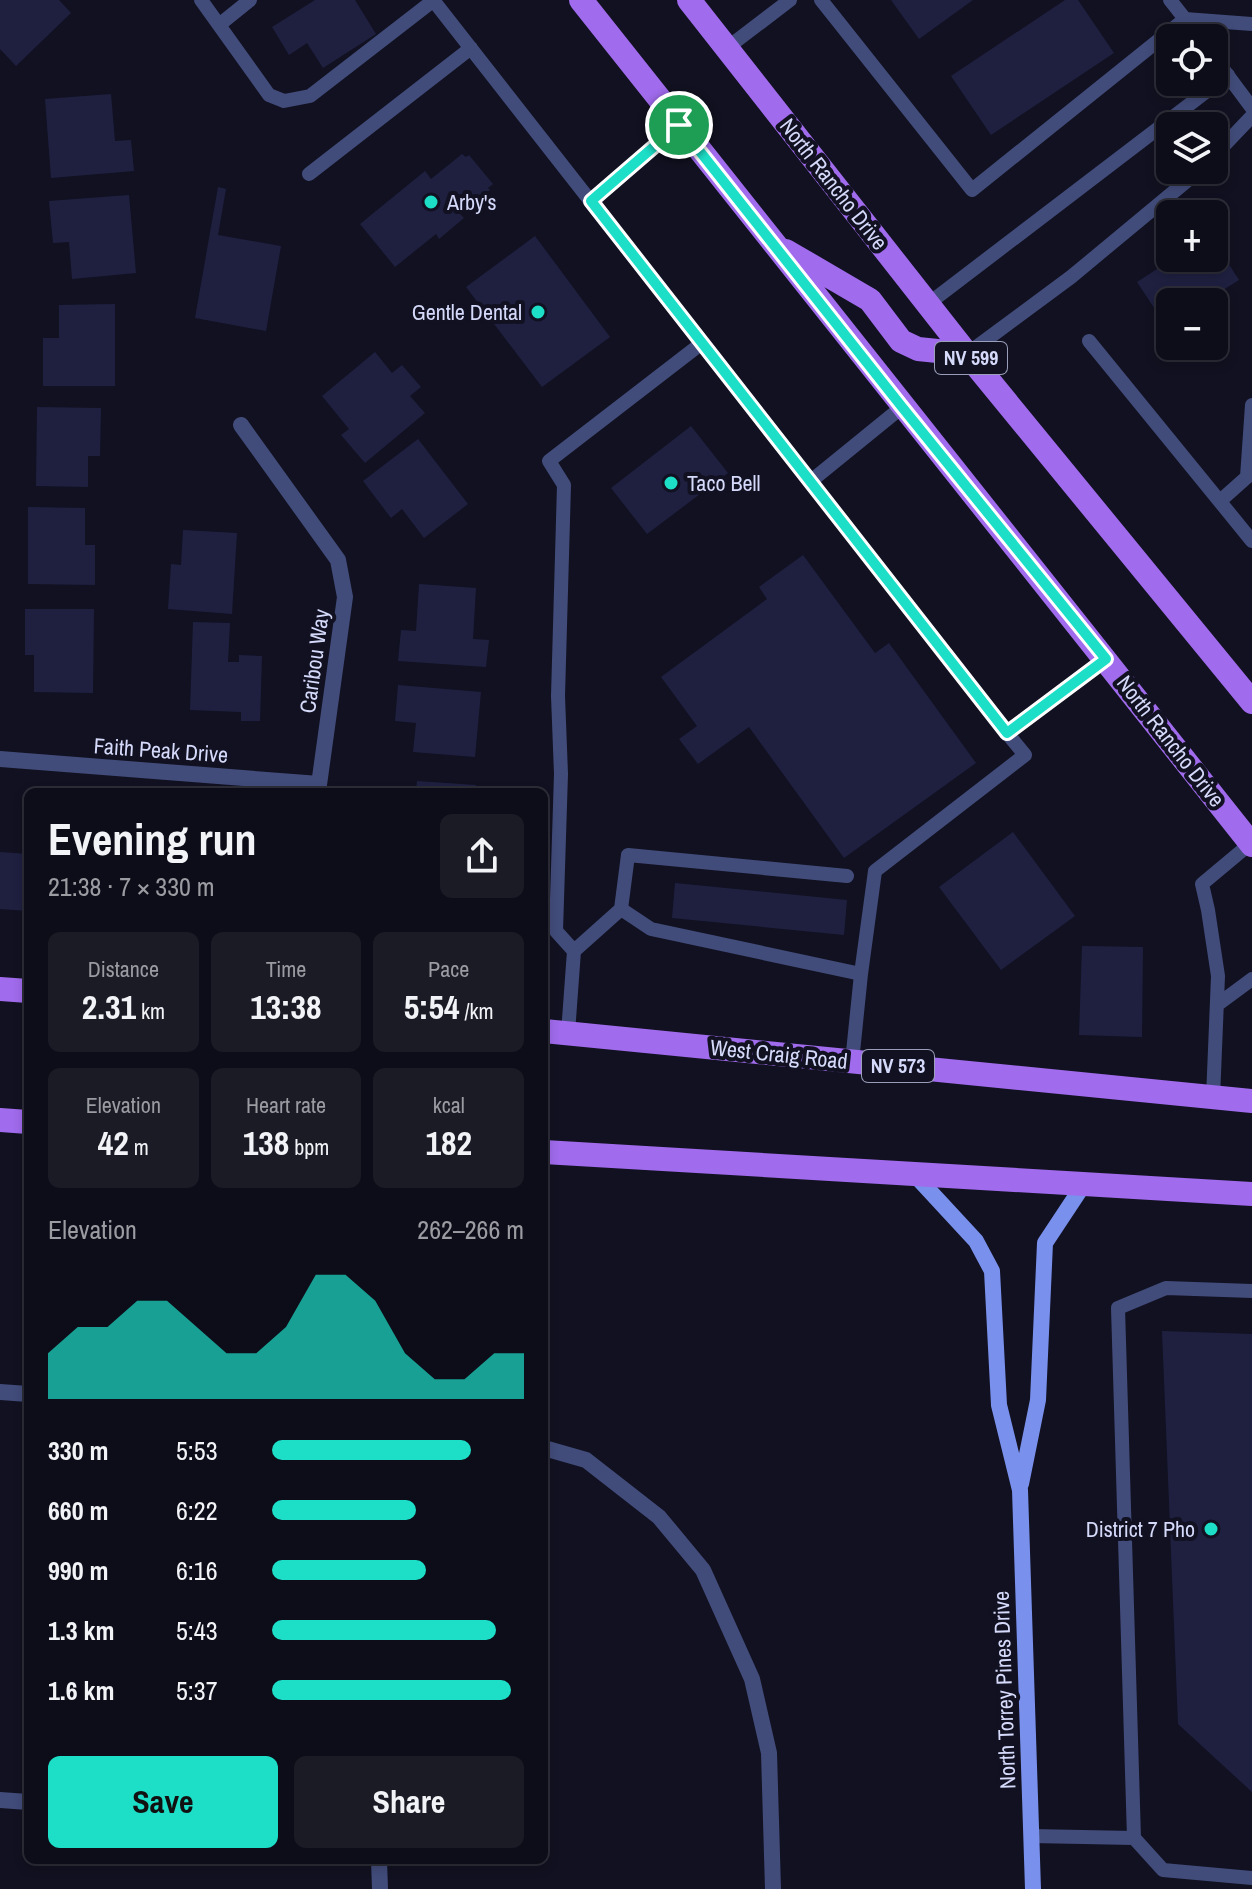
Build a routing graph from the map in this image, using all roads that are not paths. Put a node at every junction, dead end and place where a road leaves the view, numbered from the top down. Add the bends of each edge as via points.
1 (201, 0) edge
2 (250, 0) edge
3 (434, 0) edge
4 (581, 0) edge
5 (689, 0) edge
6 (790, 0) edge
7 (821, 0) edge
8 (1170, 0) edge
9 (1185, 19) junction
10 (1189, 24) edge
11 (1252, 24) edge
12 (219, 25) junction
13 (471, 48) junction
14 (727, 48) junction
15 (1228, 75) edge
16 (1200, 96) edge
17 (1252, 108) edge
18 (1252, 116) edge
19 (679, 125) junction
20 (1228, 141) edge
21 (309, 174) dead end
22 (1183, 184) edge
23 (591, 201) junction
24 (774, 243) junction
25 (928, 304) junction
26 (1089, 341) dead end
27 (702, 343) junction
28 (967, 354) junction
29 (1252, 405) edge
30 (902, 407) junction
31 (241, 425) dead end
32 (811, 481) junction
33 (1220, 501) junction
34 (1252, 541) edge
35 (1106, 659) junction
36 (1252, 702) edge
37 (1007, 733) junction
38 (0, 759) edge
39 (318, 788) edge
40 (1252, 844) edge
41 (847, 876) dead end
42 (621, 909) junction
43 (574, 951) junction
44 (861, 974) junction
45 (1252, 979) edge
46 (0, 989) edge
47 (24, 991) edge
48 (1217, 1005) junction
49 (556, 1032) edge
50 (852, 1062) junction
51 (1213, 1098) junction
52 (1252, 1101) edge
53 (0, 1120) edge
54 (24, 1122) edge
55 (548, 1152) edge
56 (914, 1174) junction
57 (1084, 1184) junction
58 (1252, 1194) edge
59 (1252, 1291) edge
60 (0, 1392) edge
61 (24, 1394) edge
62 (548, 1449) edge
63 (1020, 1490) junction
64 (0, 1800) edge
65 (24, 1802) edge
66 (1031, 1836) junction
67 (1134, 1838) junction
68 (379, 1864) edge
69 (1252, 1878) edge
70 (380, 1889) edge
71 (773, 1889) edge
72 (1033, 1889) edge

1 - 12 lane
2 - 12 lane
3 - 12 lane via 310,96 284,101 269,95
3 - 13 lane
4 - 19 main road, North Rancho Drive
5 - 14 main road, North Rancho Drive / NV 599
6 - 14 lane
7 - 9 lane via 972,190
8 - 9 lane
9 - 10 lane
9 - 11 lane
13 - 21 lane
13 - 23 lane
14 - 25 main road, North Rancho Drive / NV 599
15 - 17 lane
16 - 25 lane
18 - 20 lane
19 - 23 lane
19 - 24 main road, North Rancho Drive
22 - 28 lane
23 - 27 lane
24 - 28 main road via 870,300 901,341 918,349
24 - 30 main road, North Rancho Drive
25 - 28 main road, North Rancho Drive / NV 599
26 - 33 lane
27 - 32 lane
27 - 43 lane via 549,461 564,485 556,931
28 - 36 main road, North Rancho Drive / NV 599
29 - 33 lane via 1247,477
30 - 32 lane
30 - 35 main road, North Rancho Drive
31 - 39 street, Caribou Way via 338,560 345,597
32 - 37 lane
33 - 34 lane
35 - 37 lane
35 - 40 main road, North Rancho Drive
37 - 44 lane via 1025,755 875,871
38 - 39 street, Faith Peak Drive
40 - 48 lane via 1202,884 1218,976
41 - 42 lane via 628,855
42 - 43 lane
42 - 44 lane via 651,929
43 - 49 lane
44 - 50 lane
45 - 48 lane
46 - 47 main road
48 - 51 lane
49 - 50 main road, West Craig Road / NV 573
50 - 51 main road, West Craig Road / NV 573
51 - 52 main road, West Craig Road / NV 573
53 - 54 main road
55 - 56 main road
56 - 57 main road
56 - 63 street, North Torrey Pines Drive via 976,1241 992,1271 999,1405
57 - 58 main road
57 - 63 street, North Torrey Pines Drive via 1045,1243 1038,1400
59 - 67 lane via 1166,1288 1118,1308
60 - 61 street
62 - 71 street via 586,1460 659,1517 703,1570 752,1679 769,1753
63 - 66 street, North Torrey Pines Drive
64 - 65 street
66 - 67 lane
66 - 72 street, North Torrey Pines Drive
67 - 69 lane via 1163,1870
68 - 70 street

